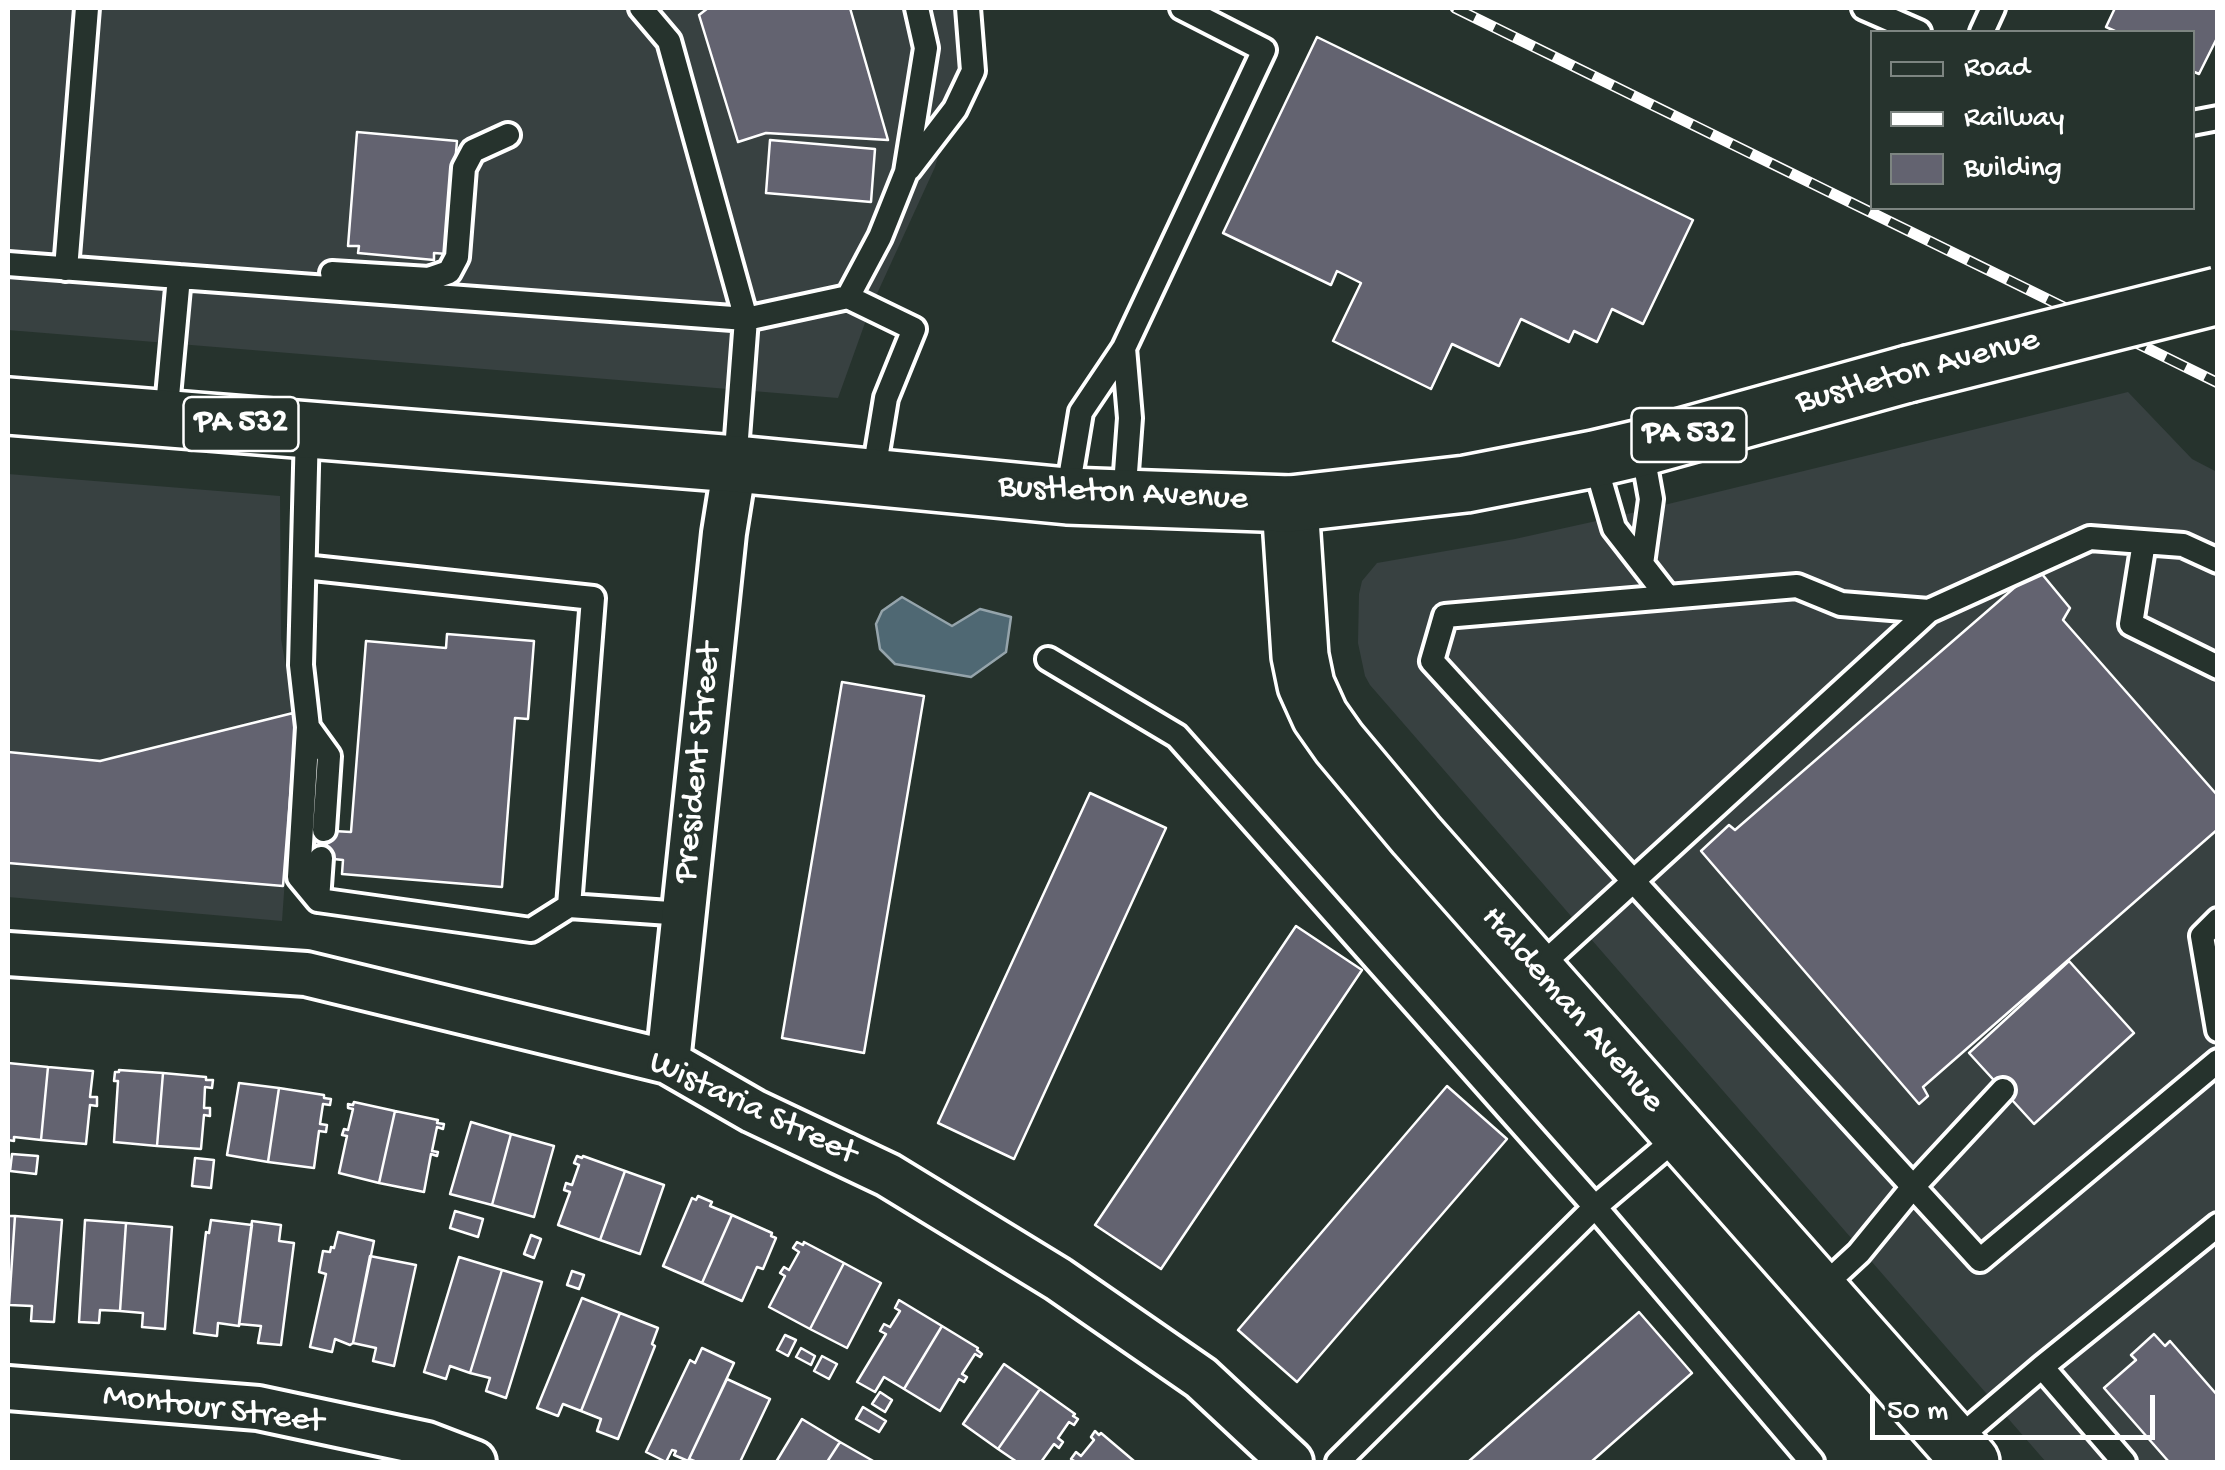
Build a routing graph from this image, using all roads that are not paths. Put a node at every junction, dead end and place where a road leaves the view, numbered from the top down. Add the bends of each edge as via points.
1 (87, 8) edge
2 (641, 8) edge
3 (917, 8) edge
4 (968, 8) edge
5 (1182, 8) edge
6 (1864, 8) edge
7 (1914, 30) edge
8 (508, 135) dead end
9 (906, 172) junction
10 (8, 264) edge
11 (66, 268) junction
12 (298, 270) dead end
13 (179, 277) junction
14 (2218, 296) edge
15 (848, 297) junction
16 (746, 319) junction
17 (1124, 348) junction
18 (8, 406) edge
19 (166, 418) junction
20 (307, 430) junction
21 (1618, 454) junction
22 (736, 464) junction
23 (873, 477) junction
24 (1067, 496) junction
25 (1124, 499) junction
26 (1290, 504) junction
27 (2144, 542) junction
28 (2218, 561) edge
29 (1642, 564) junction
30 (304, 568) junction
31 (1668, 596) junction
32 (1928, 611) junction
33 (1048, 659) dead end
34 (2218, 667) edge
35 (308, 728) junction
36 (324, 830) dead end
37 (321, 858) dead end
38 (1633, 882) junction
39 (318, 900) junction
40 (570, 906) junction
41 (684, 914) junction
42 (2218, 920) edge
43 (8, 954) edge
44 (1535, 970) junction
45 (2218, 1030) edge
46 (2218, 1060) edge
47 (668, 1062) junction
48 (2003, 1090) dead end
49 (1680, 1134) junction
50 (1912, 1188) junction
51 (1595, 1207) junction
52 (2218, 1224) edge
53 (1818, 1290) junction
54 (2042, 1367) junction
55 (8, 1388) edge
56 (1963, 1452) edge
57 (474, 1462) edge
58 (1291, 1462) edge
59 (1338, 1462) edge
60 (1812, 1462) edge
61 (2124, 1462) edge

1 - 11 lane
2 - 16 lane via 669,40
3 - 9 lane via 926,48
4 - 9 lane via 973,70 955,109
5 - 17 lane via 1264,50
6 - 7 lane
8 - 12 lane via 473,151 464,168 457,257 449,272 429,280
9 - 15 lane
10 - 11 lane
11 - 13 lane
13 - 16 lane
13 - 19 lane
14 - 21 main road, Bustleton Avenue / PA 532, bridge
15 - 16 lane
15 - 23 lane via 914,329 886,398
16 - 22 lane
17 - 24 lane via 1081,412
17 - 25 lane via 1130,418
18 - 19 main road, Bustleton Avenue / PA 532
19 - 20 main road, Bustleton Avenue / PA 532
20 - 22 main road, Bustleton Avenue / PA 532
20 - 30 lane
21 - 26 main road, Bustleton Avenue / PA 532 via 1466,484
21 - 29 lane via 1614,528
21 - 29 lane via 1652,499
22 - 23 main road, Bustleton Avenue / PA 532
22 - 41 street, President Street
23 - 24 main road, Bustleton Avenue / PA 532
24 - 25 main road, Bustleton Avenue / PA 532
25 - 26 main road, Bustleton Avenue / PA 532
26 - 44 main road, Haldeman Avenue via 1300,656 1320,716
27 - 28 lane via 2183,545
27 - 32 lane via 2090,538
27 - 34 lane via 2131,624
29 - 31 lane
30 - 35 lane via 301,665
30 - 40 lane via 594,598
31 - 32 lane via 1797,586 1841,604
31 - 38 lane via 1446,616 1432,661
32 - 38 lane
33 - 51 lane via 1177,736
35 - 36 lane via 329,756
35 - 39 lane via 299,877
37 - 39 lane
38 - 44 lane
38 - 50 lane
39 - 40 lane via 531,930
40 - 41 lane
41 - 47 street, President Street
42 - 45 lane via 2202,936
43 - 47 street, Wistaria Street via 306,974
44 - 49 main road, Haldeman Avenue
46 - 50 lane via 1980,1260
47 - 58 street, Wistaria Street via 753,1111 888,1174 1058,1279 1202,1378
48 - 50 lane
49 - 51 lane
49 - 53 main road, Haldeman Avenue
50 - 53 lane via 1859,1253
51 - 59 lane
51 - 60 lane
52 - 54 lane
53 - 56 main road, Haldeman Avenue
54 - 56 lane
54 - 61 lane
55 - 57 street, Montour Street via 258,1408 428,1444

